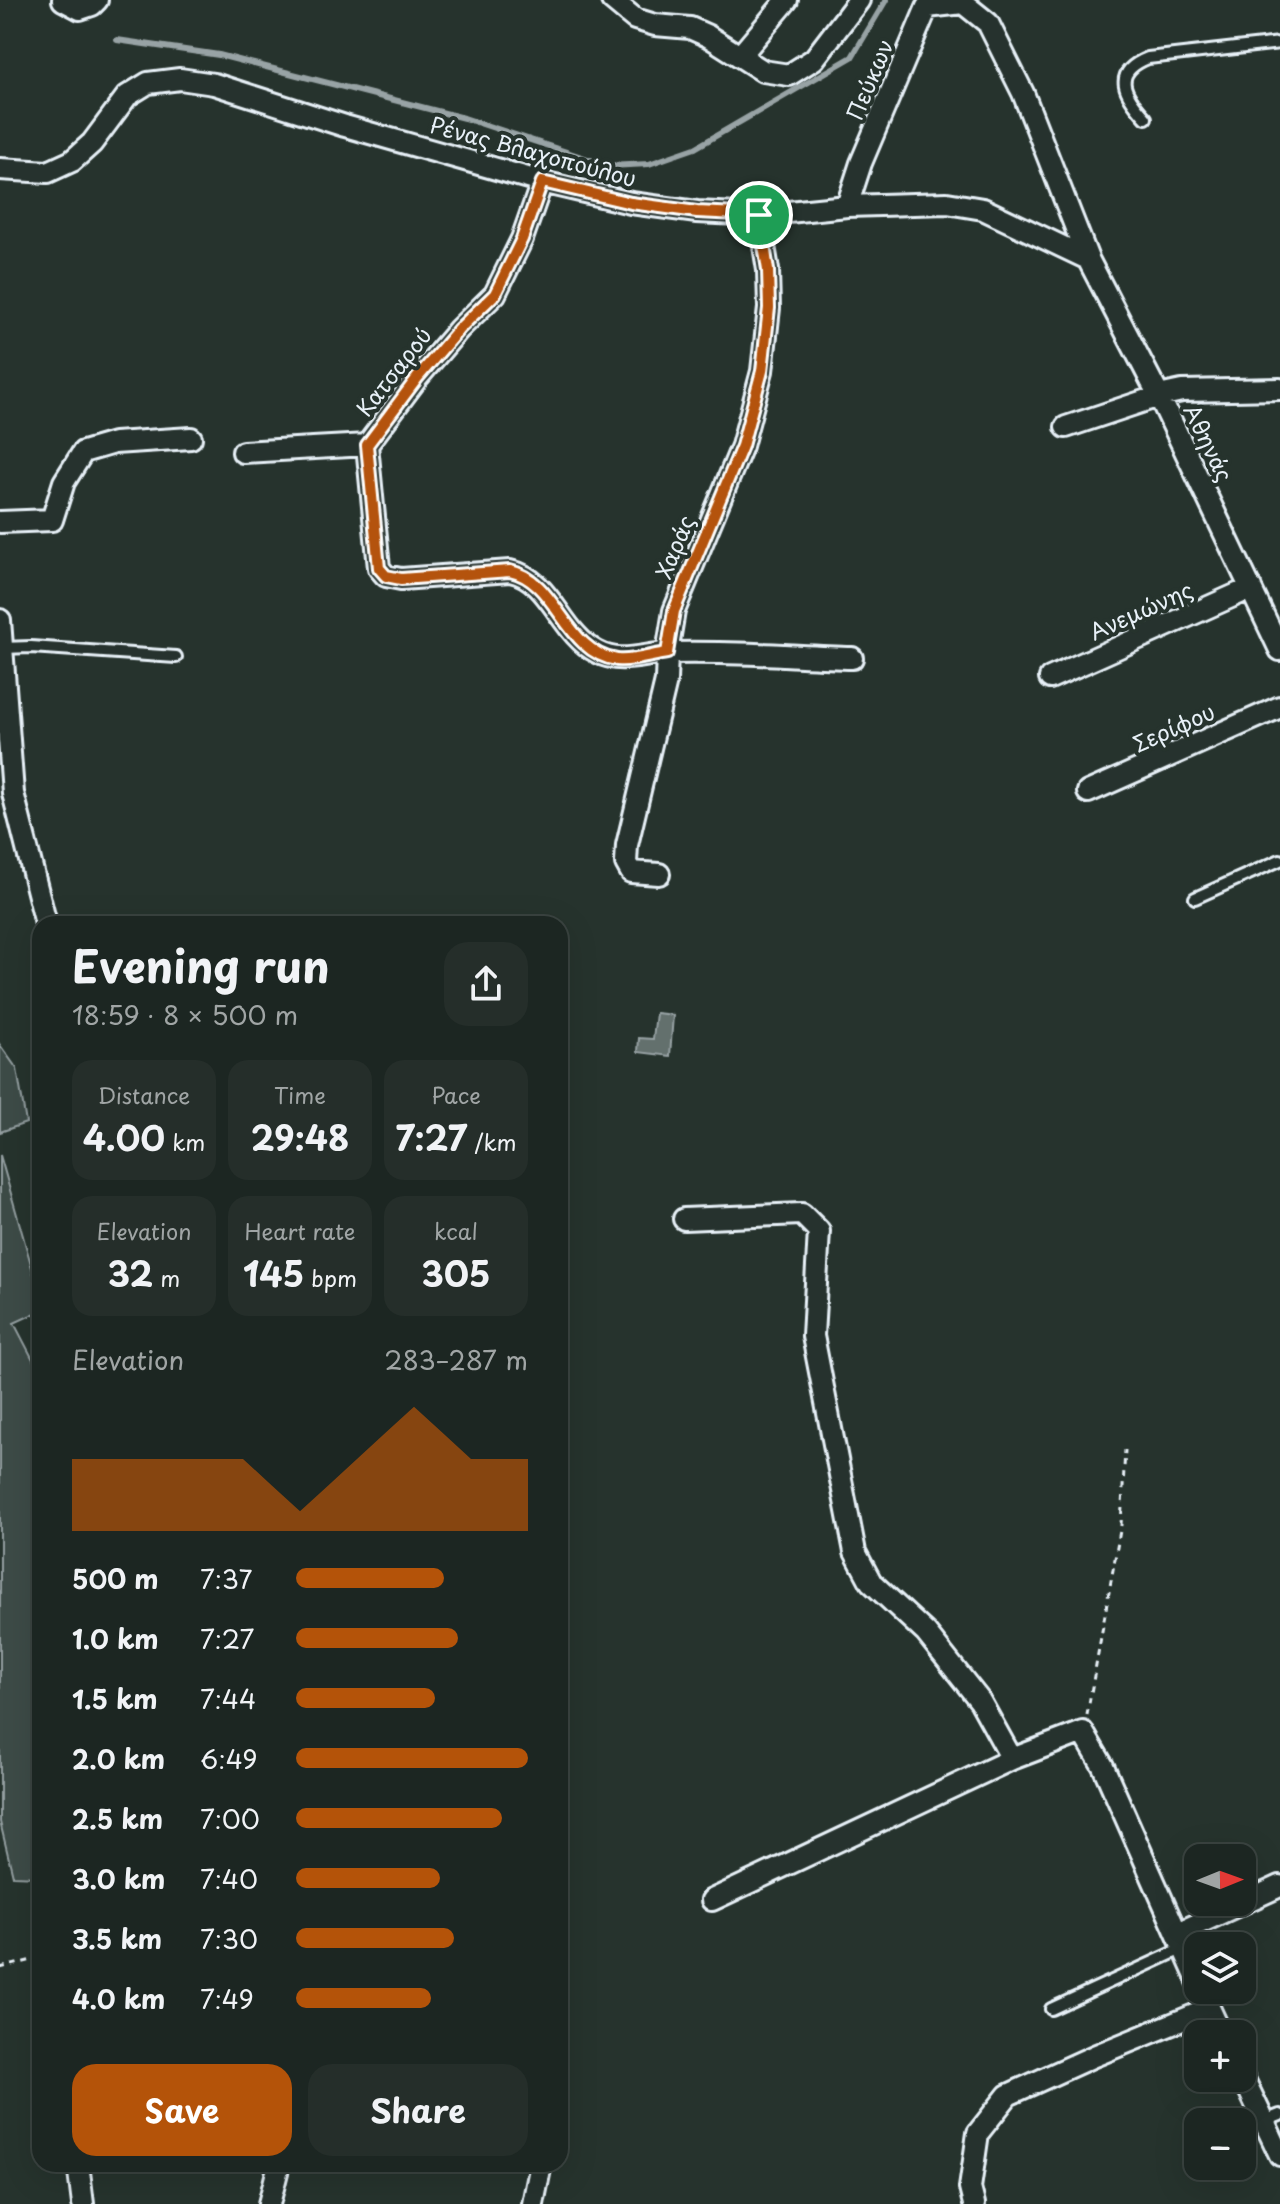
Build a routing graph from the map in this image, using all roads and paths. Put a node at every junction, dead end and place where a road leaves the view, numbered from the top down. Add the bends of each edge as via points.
1 (63, 0) edge
2 (97, 0) edge
3 (612, 0) edge
4 (787, 0) edge
5 (859, 0) edge
6 (963, 3) joint
7 (1280, 43) edge
8 (740, 56) junction
9 (1146, 118) dead end
10 (0, 169) edge
11 (542, 182) junction
12 (847, 206) junction
13 (759, 215) junction
14 (1088, 259) junction
15 (1280, 389) edge
16 (1159, 396) junction
17 (1066, 427) dead end
18 (191, 438) dead end
19 (367, 445) junction
20 (243, 452) dead end
21 (0, 522) edge
22 (1251, 588) junction
23 (0, 620) edge
24 (2, 648) edge
25 (1280, 650) edge
26 (667, 653) junction
27 (176, 657) dead end
28 (852, 658) dead end
29 (1050, 678) dead end
30 (1280, 707) edge
31 (1088, 792) dead end
32 (1280, 860) edge
33 (659, 874) dead end
34 (1195, 898) dead end
35 (44, 916) edge
36 (684, 1219) dead end
37 (1125, 1450) dead end
38 (1083, 1732) junction
39 (1012, 1759) junction
40 (1280, 1886) edge
41 (712, 1900) dead end
42 (1181, 1940) junction
43 (1184, 1947) edge
44 (32, 1960) edge
45 (0, 1968) edge
46 (1197, 2004) edge
47 (1051, 2009) dead end
48 (1254, 2092) edge
49 (1272, 2118) edge
50 (1280, 2155) edge
51 (79, 2172) edge
52 (277, 2172) edge
53 (539, 2172) edge
54 (83, 2204) edge
55 (269, 2204) edge
56 (533, 2204) edge
57 (974, 2204) edge

1 - 2 street via 80,9
3 - 8 street via 635,19 690,28
4 - 8 street
5 - 8 street via 814,59 789,75 763,71
6 - 12 street, Πεύκων via 927,7
6 - 14 street, Αθηνάς via 988,23 1023,93
7 - 9 lane via 1131,64 1124,77 1126,95
10 - 11 street, Ρένας Βλαχοπούλου via 48,172 72,161 127,96 148,83 180,79 214,84
11 - 13 street, Ρένας Βλαχοπούλου via 631,203
11 - 19 street, Κατσαρού via 495,294 418,377
12 - 13 street, Ρένας Βλαχοπούλου
12 - 14 street, Ρένας Βλαχοπούλου via 947,203 983,209
13 - 26 street, Χαράς via 769,308 762,371 742,446 674,611
14 - 16 street, Αθηνάς
15 - 16 street
16 - 17 street
16 - 22 street, Αθηνάς
18 - 21 street via 114,443 83,452 64,482 52,520
19 - 20 street, Κατσαρού
19 - 26 street via 379,568 386,576 525,574 573,634 596,652 618,660
22 - 25 street, Αθηνάς
22 - 29 street, Ανεμώνης
23 - 24 street
24 - 27 lane
24 - 35 street via 13,793
26 - 28 street
26 - 33 street, Χαράς via 666,681 626,863 631,872
30 - 31 street, Σερίφου
32 - 34 lane
36 - 39 street via 802,1214 819,1231 813,1336 855,1552 871,1582 926,1633 980,1701
37 - 38 path via 1121,1525
38 - 39 street
38 - 42 street
39 - 41 street
40 - 42 street
42 - 43 street
42 - 47 lane
44 - 45 path
46 - 57 street via 1008,2095 978,2133 970,2188
48 - 49 street
49 - 50 street
51 - 54 street
52 - 55 street
53 - 56 street

